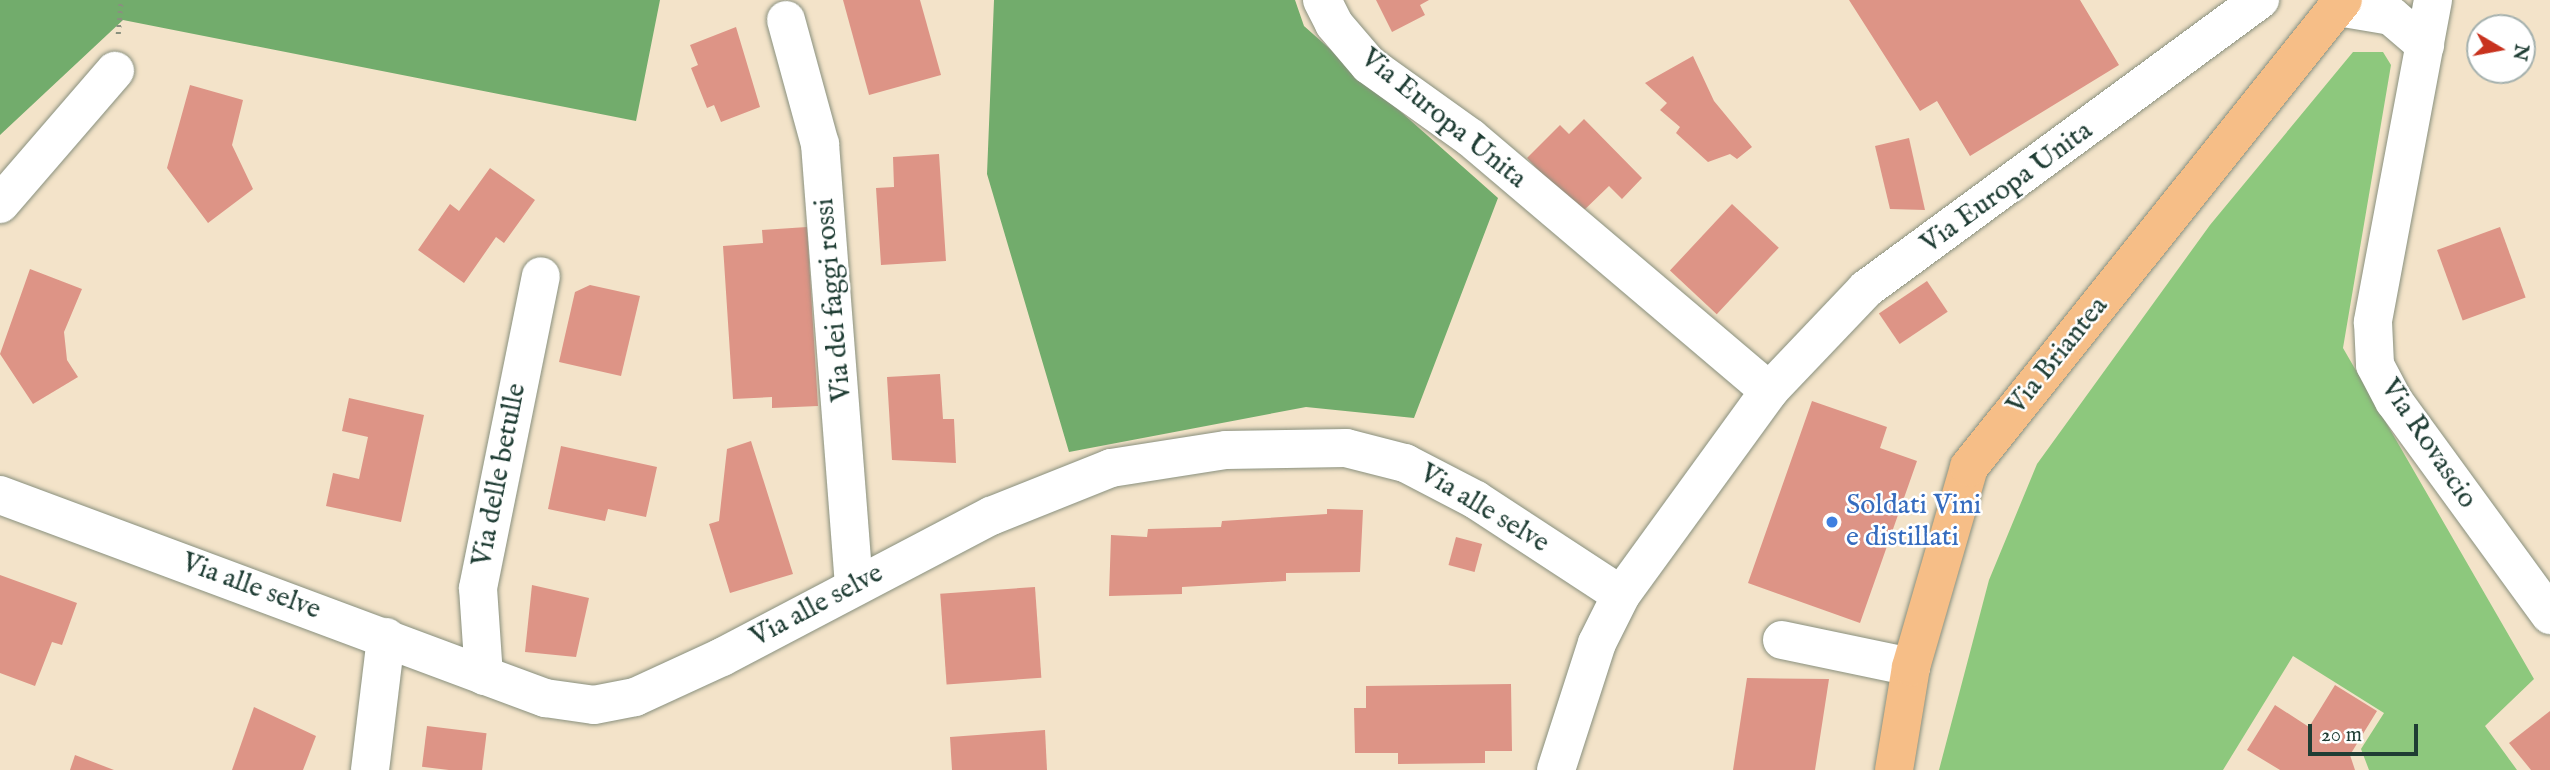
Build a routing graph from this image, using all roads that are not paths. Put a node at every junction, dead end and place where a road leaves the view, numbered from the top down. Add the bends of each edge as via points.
1 (1322, 0) edge
2 (2260, 0) edge
3 (2340, 3) edge
4 (2420, 18) edge
5 (786, 20) dead end
6 (115, 71) dead end
7 (0, 204) edge
8 (541, 276) dead end
9 (1769, 391) junction
10 (0, 495) edge
11 (854, 585) junction
12 (1621, 595) junction
13 (2550, 615) edge
14 (386, 637) junction
15 (1782, 640) dead end
16 (1911, 667) junction
17 (484, 676) junction
18 (370, 770) edge
19 (1556, 770) edge
20 (1894, 770) edge

1 - 9 street, Via Europa Unita via 1369,65 1471,138
2 - 9 street, Via Europa Unita via 1866,289
3 - 4 street, Via Rovascio
3 - 16 main road, Via Briantea via 1969,467
4 - 13 street, Via Rovascio via 2373,322 2375,365 2394,401
5 - 11 street, Via dei faggi rossi via 820,144
6 - 7 street
8 - 17 street, Via delle betulle via 478,588
9 - 12 street, Via Europa Unita
10 - 14 street, Via alle selve
11 - 12 street, Via alle selve via 991,516 1111,468 1226,450 1346,448 1405,463 1476,500
11 - 17 street, Via alle selve via 635,697 594,705 545,698
12 - 19 street, Via Europa Unita via 1597,643
14 - 17 street, Via alle selve
14 - 18 street
15 - 16 street
16 - 20 main road, Via Briantea

